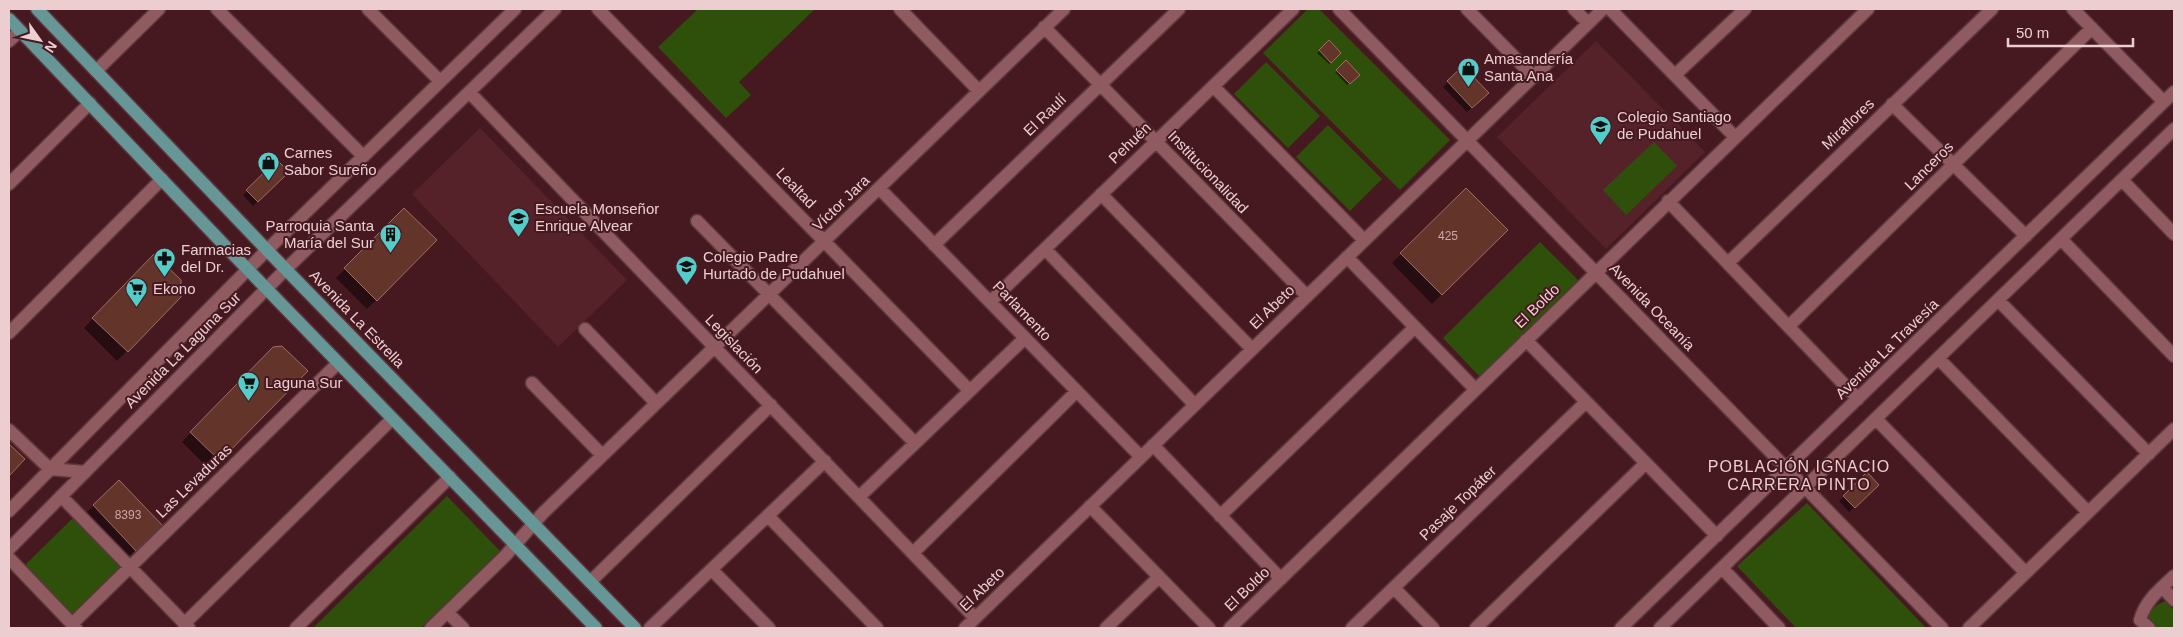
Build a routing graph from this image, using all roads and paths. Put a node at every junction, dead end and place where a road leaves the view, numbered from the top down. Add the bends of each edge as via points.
1 (37, 9) edge
2 (159, 9) edge
3 (217, 9) edge
4 (368, 9) edge
5 (515, 9) edge
6 (555, 9) edge
7 (598, 9) edge
8 (900, 9) edge
9 (1064, 9) edge
10 (1179, 9) edge
11 (1293, 9) edge
12 (1339, 9) edge
13 (1467, 9) edge
14 (1574, 9) edge
15 (1603, 9) edge
16 (1610, 9) edge
17 (1744, 9) edge
18 (1868, 9) edge
19 (1992, 9) edge
20 (2073, 9) edge
21 (9, 19) edge
22 (1588, 23) junction
23 (1044, 28) junction
24 (2092, 28) junction
25 (20, 31) junction
26 (9, 41) edge
27 (96, 71) junction
28 (1675, 75) junction
29 (1533, 76) junction
30 (440, 81) junction
31 (1100, 84) junction
32 (1213, 86) junction
33 (979, 91) junction
34 (468, 92) junction
35 (2174, 92) edge
36 (2164, 102) junction
37 (90, 104) junction
38 (1892, 104) junction
39 (2174, 129) edge
40 (1735, 137) junction
41 (1467, 140) junction
42 (1155, 141) junction
43 (363, 156) junction
44 (1954, 164) junction
45 (162, 179) junction
46 (2122, 180) junction
47 (9, 184) edge
48 (879, 188) junction
49 (1101, 194) junction
50 (1668, 201) junction
51 (697, 221) dead end
52 (2174, 234) edge
53 (2026, 236) junction
54 (2061, 239) junction
55 (1364, 240) junction
56 (824, 241) junction
57 (934, 245) junction
58 (1044, 249) junction
59 (267, 250) junction
60 (1347, 257) junction
61 (1728, 263) junction
62 (286, 269) junction
63 (248, 270) junction
64 (1596, 273) junction
65 (266, 289) junction
66 (769, 295) junction
67 (1307, 296) junction
68 (1998, 300) junction
69 (990, 302) junction
70 (1789, 326) junction
71 (1415, 327) junction
72 (585, 329) dead end
73 (9, 333) edge
74 (1025, 338) junction
75 (1526, 340) junction
76 (714, 347) junction
77 (1252, 349) junction
78 (2174, 356) edge
79 (1938, 358) junction
80 (338, 363) junction
81 (532, 383) dead end
82 (1475, 389) junction
83 (970, 391) junction
84 (1077, 391) junction
85 (1858, 399) junction
86 (1586, 402) junction
87 (656, 403) junction
88 (1195, 405) junction
89 (771, 406) junction
90 (1876, 418) junction
91 (392, 419) junction
92 (2174, 429) edge
93 (9, 430) edge
94 (915, 443) junction
95 (1153, 446) junction
96 (2148, 454) junction
97 (602, 455) junction
98 (1141, 457) junction
99 (825, 461) junction
100 (1646, 463) junction
101 (50, 469) junction
102 (1787, 469) junction
103 (85, 472) junction
104 (450, 477) junction
105 (1805, 487) junction
106 (61, 496) junction
107 (859, 497) junction
108 (1090, 506) junction
109 (9, 511) edge
110 (2088, 512) junction
111 (768, 516) junction
112 (1220, 516) junction
113 (532, 524) junction
114 (1717, 536) junction
115 (515, 545) junction
116 (9, 549) edge
117 (913, 553) junction
118 (9, 558) edge
119 (129, 567) junction
120 (1722, 568) junction
121 (712, 570) junction
122 (2026, 572) junction
123 (2174, 576) edge
124 (1159, 577) junction
125 (1281, 579) junction
126 (590, 582) junction
127 (2162, 587) junction
128 (1394, 588) junction
129 (2174, 600) edge
130 (448, 612) junction
131 (975, 618) junction
132 (74, 626) edge
133 (187, 626) edge
134 (296, 628) edge
135 (432, 628) edge
136 (463, 628) edge
137 (596, 628) edge
138 (635, 628) edge
139 (650, 628) edge
140 (769, 628) edge
141 (878, 628) edge
142 (964, 628) edge
143 (1106, 628) edge
144 (1209, 628) edge
145 (1230, 628) edge
146 (1352, 628) edge
147 (1433, 628) edge
148 (1476, 628) edge
149 (1621, 628) edge
150 (1661, 628) edge
151 (1779, 628) edge
152 (1942, 628) edge
153 (1969, 628) edge
154 (2149, 628) edge

1 - 27 main road, Avenida La Estrella
2 - 27 street
3 - 43 street
4 - 30 street
5 - 30 street, Avenida La Laguna Sur
6 - 34 street, Avenida La Laguna Sur
7 - 56 street, Lealtad
8 - 33 street
9 - 23 street, Víctor Jara
10 - 31 street, El Raulí
11 - 32 street, Pehuén
12 - 41 street, Avenida Oceanía
13 - 29 street
14 - 22 street
15 - 22 street, El Abeto
16 - 28 street
17 - 28 street
18 - 40 street, El Boldo
19 - 38 street, Miraflores
20 - 24 street
21 - 25 main road
22 - 29 street, El Abeto
23 - 31 street, Institucionalidad
23 - 33 street, Víctor Jara
24 - 36 street
24 - 44 street, Lanceros
25 - 26 street
25 - 37 main road
27 - 59 main road, Avenida La Estrella
28 - 40 street
29 - 41 street, El Abeto
30 - 43 street, Avenida La Laguna Sur
31 - 42 street, Institucionalidad
31 - 57 street, El Raulí
32 - 42 street, Pehuén
32 - 55 street
33 - 48 street, Víctor Jara
34 - 62 street, Avenida La Laguna Sur
34 - 76 street, Legislación
35 - 36 street, Avenida La Travesía
36 - 53 street, Avenida La Travesía
37 - 45 main road
37 - 47 street
38 - 44 street
38 - 61 street, Miraflores
39 - 46 street
40 - 50 street, El Boldo
41 - 55 street, El Abeto
41 - 64 street, Avenida Oceanía
42 - 49 street, Pehuén
42 - 67 street, Institucionalidad
43 - 59 street, Avenida La Laguna Sur
44 - 53 street
44 - 70 street, Lanceros
45 - 63 main road
45 - 73 street
46 - 52 street
46 - 54 street
48 - 56 street, Víctor Jara
48 - 57 street, Parlamento
49 - 58 street, Pehuén
49 - 77 street
50 - 61 street
50 - 64 street, El Boldo
51 - 66 street
53 - 85 street, Avenida La Travesía
54 - 68 street
54 - 78 street
55 - 60 street, El Abeto
56 - 66 street, Víctor Jara
56 - 83 street, Lealtad
57 - 69 street, Parlamento
58 - 69 street, Pehuén
58 - 88 street
59 - 62 main road, Avenida La Estrella
59 - 63 street, Avenida La Laguna Sur
60 - 67 street, El Abeto
60 - 71 street
61 - 70 street
62 - 65 street, Avenida La Laguna Sur
62 - 113 main road, Avenida La Estrella
63 - 65 main road
63 - 101 street, Avenida La Laguna Sur
64 - 75 street, El Boldo
64 - 102 street, Avenida Oceanía
65 - 80 main road
65 - 103 street, Avenida La Laguna Sur
66 - 76 street, Víctor Jara
66 - 94 street
67 - 77 street, El Abeto
68 - 79 street
68 - 96 street
69 - 74 street, Parlamento
70 - 85 street
71 - 82 street
71 - 112 street
72 - 87 street
74 - 83 street
74 - 84 street, Parlamento
75 - 82 street, El Boldo
75 - 86 street
76 - 87 street, Víctor Jara
76 - 89 street, Legislación
77 - 88 street, El Abeto
79 - 90 street
79 - 110 street
80 - 91 main road
80 - 119 street, Las Levaduras
81 - 97 street
82 - 125 street, El Boldo
83 - 94 street
84 - 98 street, Parlamento
84 - 117 street
85 - 102 street, Avenida La Travesía
86 - 100 street
86 - 128 street, Pasaje Topáter
87 - 97 street, Víctor Jara
88 - 95 street, El Abeto
89 - 99 street, Legislación
89 - 126 street
90 - 105 street
90 - 122 street
91 - 104 main road
91 - 133 street
92 - 96 street
93 - 101 street
94 - 107 street
95 - 98 street, El Abeto
95 - 112 street
96 - 110 street
97 - 113 street, Víctor Jara
98 - 108 street, El Abeto
99 - 107 street, Legislación
99 - 111 street
100 - 114 street
100 - 148 street
101 - 103 street
101 - 109 street, Avenida La Laguna Sur
102 - 105 street, Avenida Oceanía
102 - 114 street, Avenida La Travesía
103 - 106 street, Avenida La Laguna Sur
104 - 115 main road
104 - 134 street
105 - 120 street
105 - 152 street, Avenida Oceanía
106 - 116 street, Avenida La Laguna Sur
106 - 119 street
107 - 117 street, Legislación
108 - 124 street
108 - 131 street, El Abeto
110 - 122 street
111 - 121 street
111 - 141 street
112 - 125 street
113 - 115 street, Víctor Jara
113 - 126 main road, Avenida La Estrella
114 - 149 street, Avenida La Travesía
115 - 130 street, Víctor Jara
115 - 137 main road
117 - 131 street, Legislación
118 - 132 street
119 - 132 street, Las Levaduras
119 - 133 street
120 - 150 street
120 - 151 street
121 - 139 street
121 - 140 street
122 - 153 street
123 - 127 street
124 - 143 street
124 - 144 street
125 - 145 street, El Boldo
126 - 138 main road, Avenida La Estrella
127 - 129 street
127 - 154 street via 2143,610 2140,620
128 - 146 street, Pasaje Topáter
128 - 147 street
130 - 135 street, Víctor Jara
130 - 136 street
131 - 142 street, El Abeto

